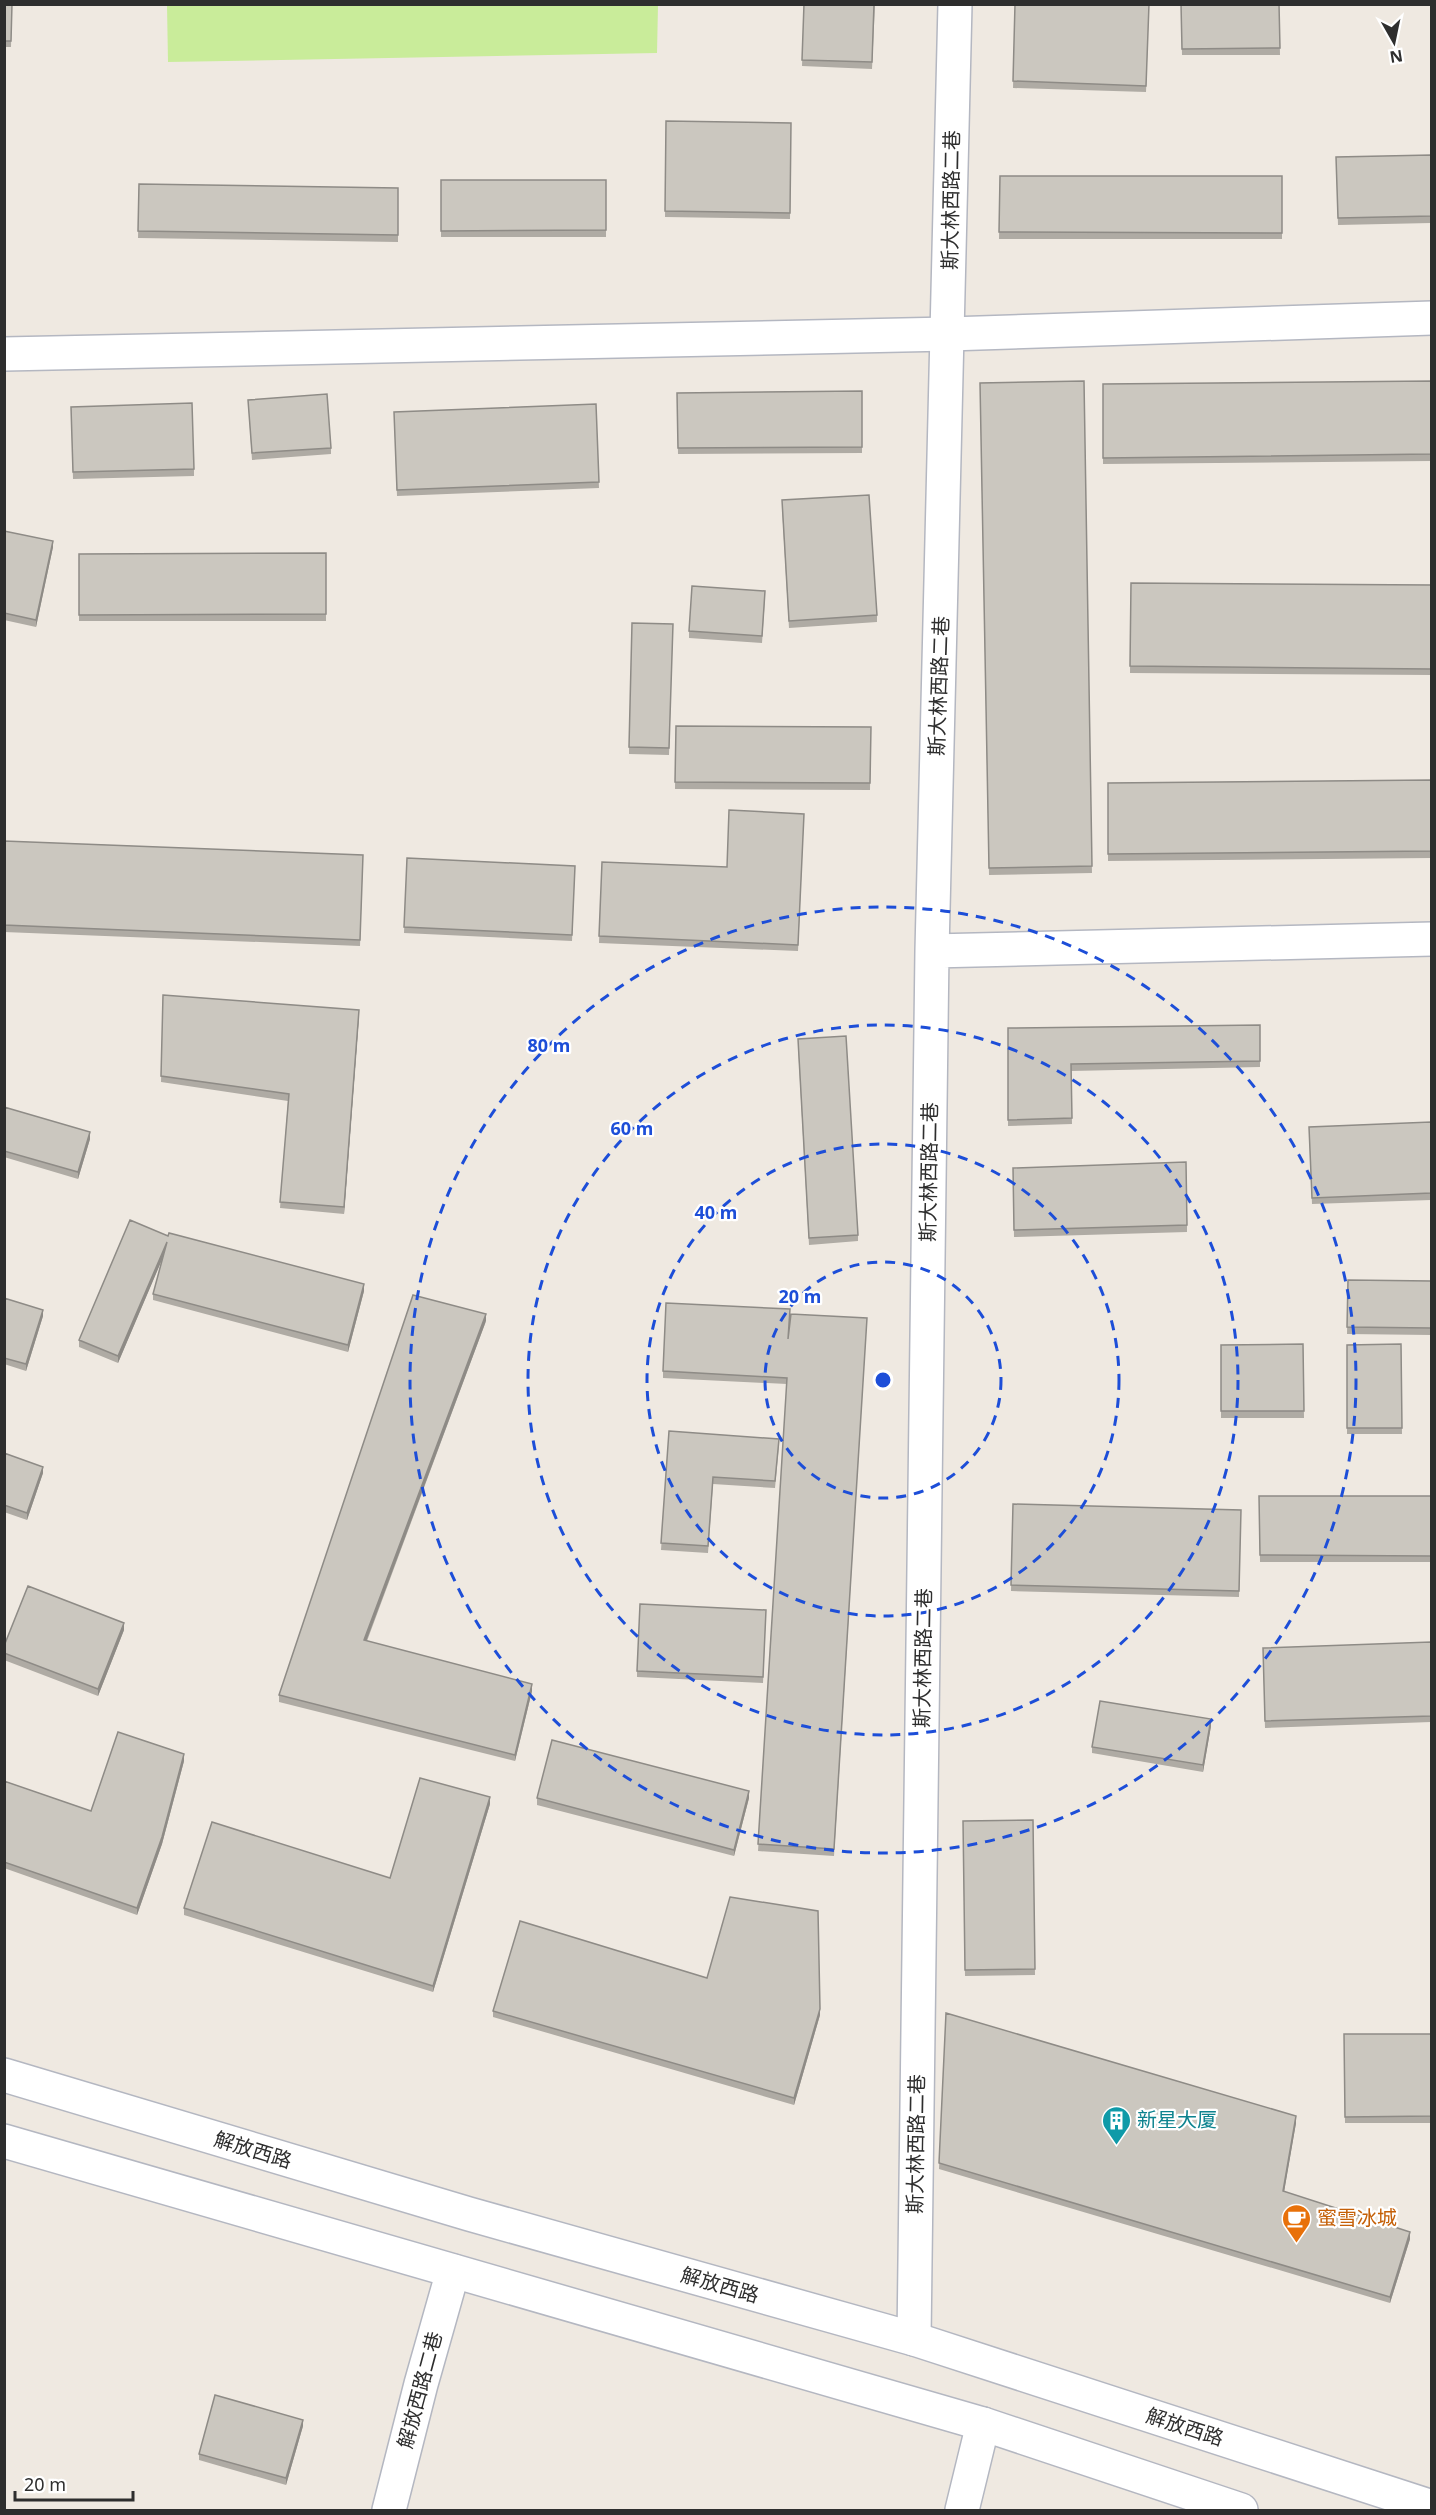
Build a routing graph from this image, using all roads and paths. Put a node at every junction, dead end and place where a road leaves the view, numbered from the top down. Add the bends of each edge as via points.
1 (955, 4) edge
2 (1431, 318) edge
3 (949, 334) junction
4 (4, 354) edge
5 (1431, 939) edge
6 (932, 951) junction
7 (4, 2075) edge
8 (4, 2141) edge
9 (453, 2271) junction
10 (914, 2339) junction
11 (983, 2424) junction
12 (1431, 2507) edge
13 (389, 2511) edge
14 (962, 2511) edge
15 (1241, 2511) edge

1 - 3 street, 斯大林西路二巷
2 - 3 street
3 - 4 street
3 - 6 street, 斯大林西路二巷
5 - 6 street
6 - 10 street, 斯大林西路二巷
7 - 10 street, 解放西路 via 469,2214
8 - 9 street
9 - 11 street
9 - 13 street, 解放西路二巷
10 - 12 street, 解放西路
11 - 14 street
11 - 15 street

